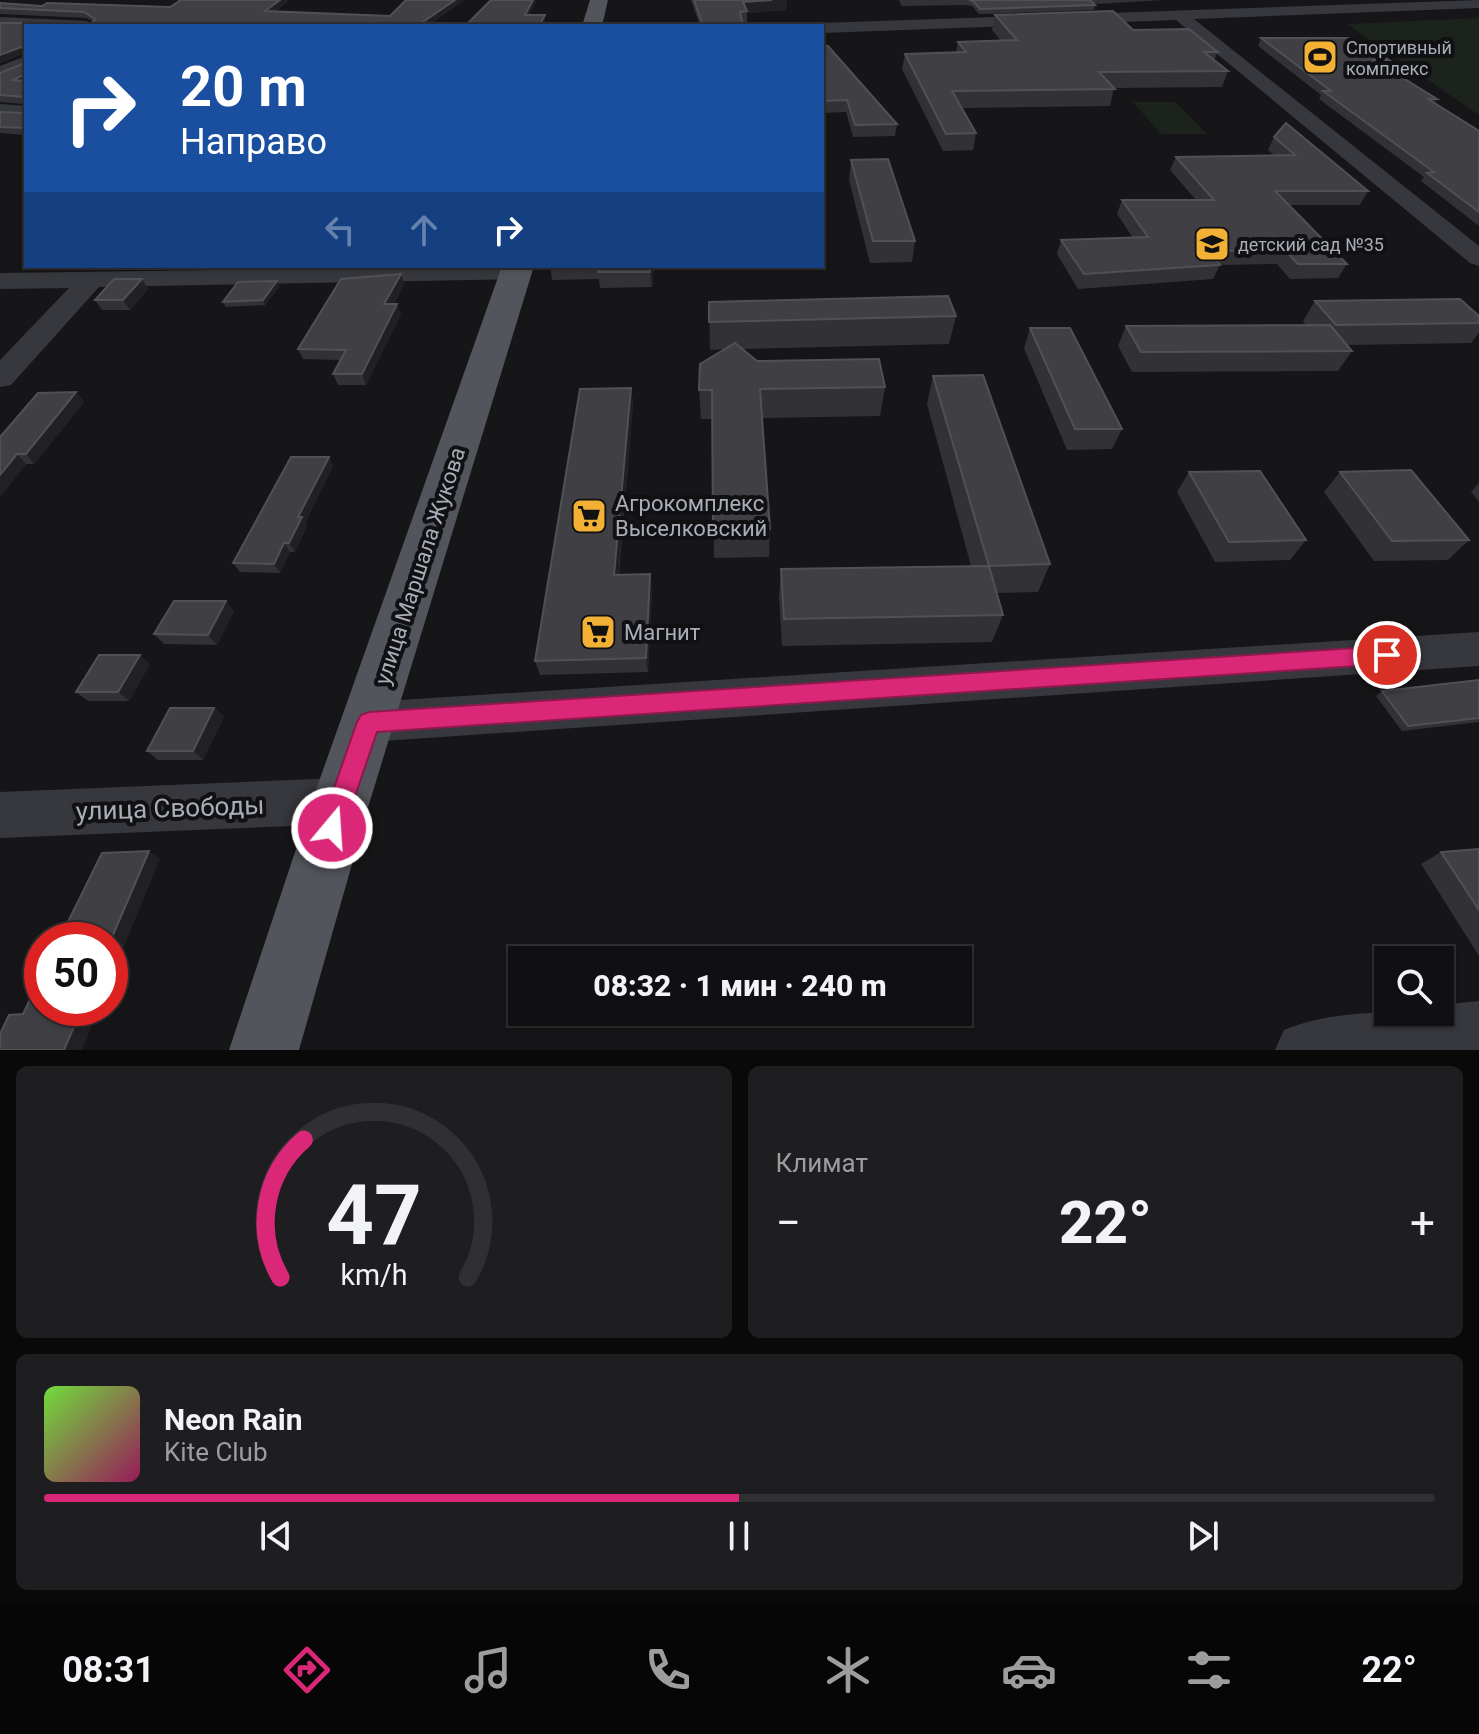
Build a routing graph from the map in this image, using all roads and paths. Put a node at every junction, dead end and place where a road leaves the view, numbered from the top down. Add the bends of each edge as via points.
1 (599, 0) edge
2 (1365, 0) edge
3 (1479, 4) edge
4 (1382, 8) junction
5 (1181, 16) junction
6 (0, 22) edge
7 (44, 24) edge
8 (593, 24) edge
9 (824, 28) edge
10 (24, 62) edge
11 (0, 73) edge
12 (0, 110) edge
13 (24, 112) edge
14 (1479, 258) edge
15 (517, 270) edge
16 (92, 279) junction
17 (0, 281) edge
18 (0, 378) edge
19 (1479, 649) edge
20 (369, 722) junction
21 (341, 801) junction
22 (0, 815) edge
23 (1479, 1029) edge
24 (264, 1050) edge
25 (1304, 1050) edge

1 - 8 main road
2 - 4 street
3 - 4 street
4 - 5 street
5 - 9 street
5 - 14 street
6 - 7 street
10 - 11 street
12 - 13 street
15 - 16 street
15 - 20 main road, улица Маршала Жукова
16 - 17 street
16 - 18 street
19 - 20 street
20 - 21 main road, улица Маршала Жукова
21 - 22 street, улица Свободы
21 - 24 main road, улица Маршала Жукова
23 - 25 street

